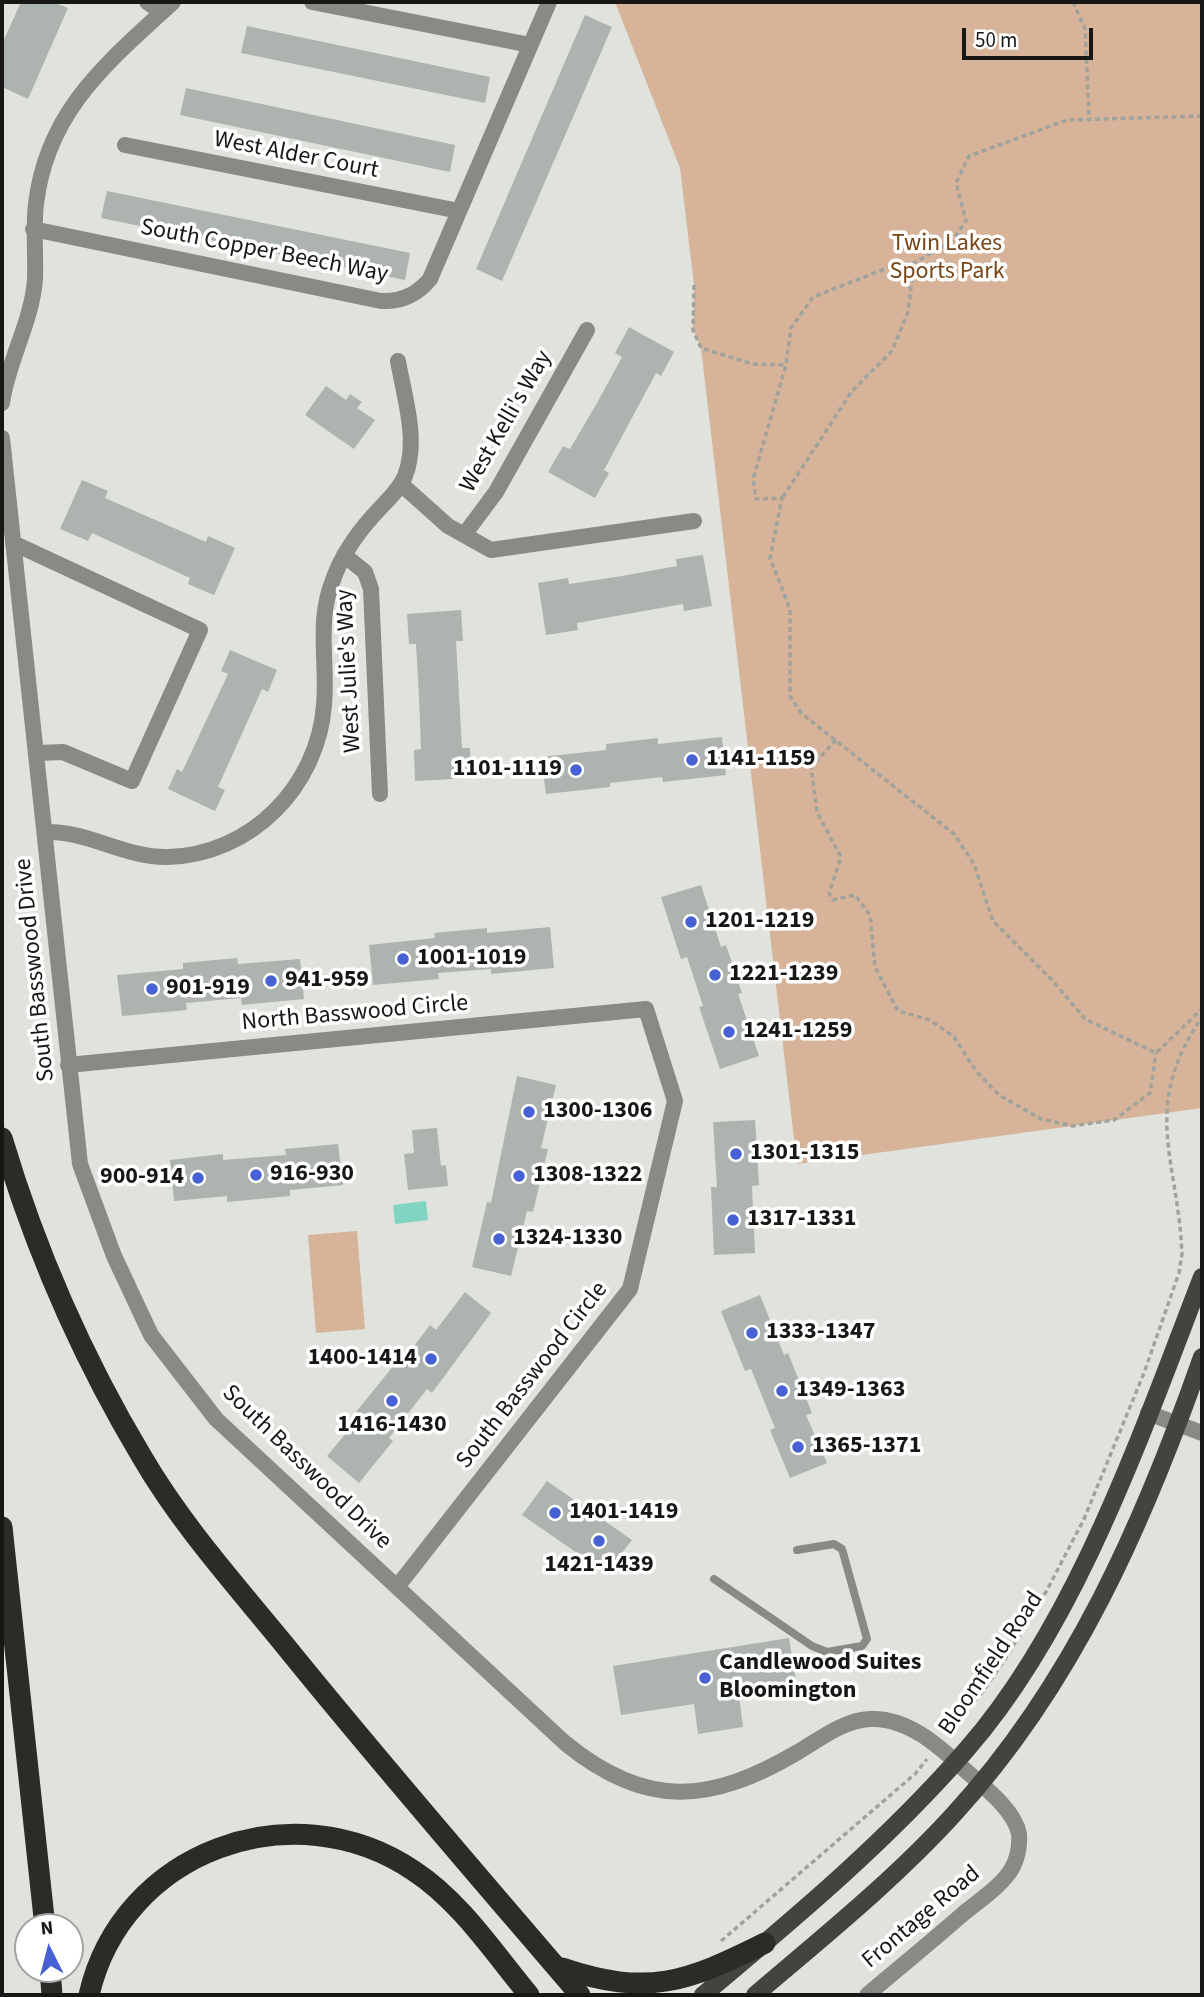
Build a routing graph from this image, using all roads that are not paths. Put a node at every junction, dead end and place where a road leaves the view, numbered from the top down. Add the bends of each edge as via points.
1 (147, 2) edge
2 (312, 2) edge
3 (549, 2) edge
4 (167, 7) edge
5 (530, 45) junction
6 (125, 145) dead end
7 (459, 211) junction
8 (33, 229) junction
9 (587, 330) dead end
10 (398, 361) dead end
11 (2, 403) edge
12 (2, 438) edge
13 (401, 484) junction
14 (694, 521) dead end
15 (464, 535) junction
16 (13, 543) junction
17 (344, 555) junction
18 (37, 753) junction
19 (380, 794) dead end
20 (45, 832) junction
21 (646, 1009) joint
22 (68, 1065) junction
23 (2, 1138) edge
24 (1202, 1277) edge
25 (1202, 1357) edge
26 (1149, 1413) junction
27 (1178, 1424) junction
28 (1202, 1433) edge
29 (2, 1527) edge
30 (797, 1550) dead end
31 (714, 1579) dead end
32 (397, 1587) junction
33 (968, 1772) junction
34 (43, 1913) edge
35 (765, 1943) junction
36 (551, 1962) junction
37 (89, 1995) edge
38 (529, 1995) edge
39 (580, 1995) edge
40 (703, 1995) edge
41 (755, 1995) edge
42 (867, 1995) edge

1 - 4 street
2 - 5 street
3 - 5 street, South Copper Beech Way
4 - 8 street via 95,74 76,99 44,164
5 - 7 street, South Copper Beech Way
6 - 7 street, West Alder Court
7 - 8 street, South Copper Beech Way via 429,279 415,293 394,302
8 - 11 street via 35,279
9 - 15 street, West Kelli's Way via 496,492
10 - 13 street via 411,448
12 - 16 street, South Basswood Drive
13 - 15 street
13 - 17 street
14 - 15 street via 502,551
16 - 18 street, South Basswood Drive
16 - 18 street via 200,630 132,781 63,752
17 - 19 street, West Julie's Way via 365,572 371,589
17 - 20 street via 324,612 325,702 319,736 298,784 274,812 224,845 169,857 128,852 66,831
18 - 20 street, South Basswood Drive
20 - 22 street, South Basswood Drive
21 - 22 street, North Basswood Circle
21 - 32 street, South Basswood Circle via 675,1101 630,1289
22 - 32 street, South Basswood Drive via 80,1164 151,1335 216,1419
23 - 36 highway via 27,1222 79,1346 143,1460 331,1702
24 - 26 main road, Bloomfield Road
25 - 27 main road, Bloomfield Road
26 - 27 street
26 - 33 main road, Bloomfield Road via 1088,1558
27 - 28 street
27 - 33 main road, Bloomfield Road via 1123,1557 1085,1632 1033,1715
29 - 34 highway
30 - 31 lane via 834,1544 842,1549 867,1639 862,1646 827,1652 812,1646
32 - 33 street, South Basswood Drive via 565,1743 590,1763 632,1784 684,1792 740,1783 848,1723 866,1719 910,1727
33 - 35 main road, Bloomfield Road via 929,1793 863,1859
33 - 41 main road, Bloomfield Road via 900,1869
33 - 42 street, Frontage Road via 1015,1820 1019,1836 1010,1871
35 - 36 highway via 683,1983 648,1992 603,1986
35 - 40 main road, Bloomfield Road
36 - 39 highway
37 - 38 highway via 114,1934 158,1884 215,1847 280,1834 353,1842 414,1870 439,1891

